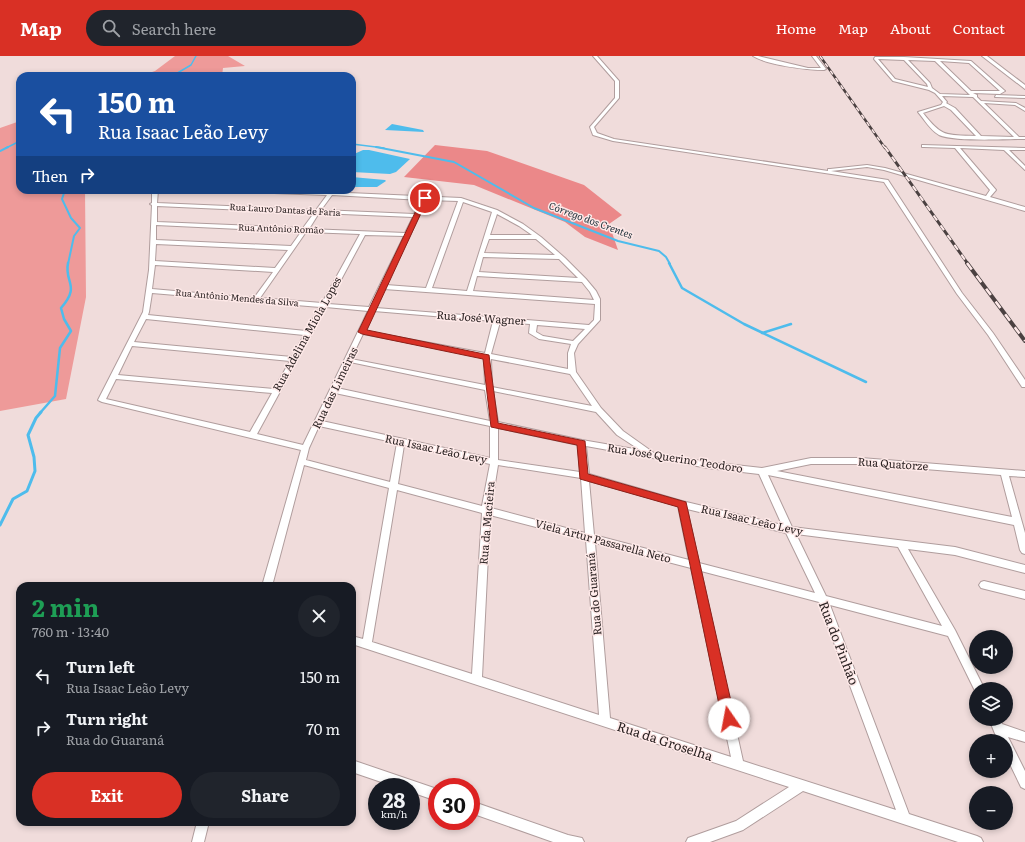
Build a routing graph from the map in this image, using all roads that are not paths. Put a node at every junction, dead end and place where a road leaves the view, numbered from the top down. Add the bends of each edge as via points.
1 (595, 56) edge
2 (755, 56) edge
3 (814, 56) edge
4 (984, 56) edge
5 (904, 58) junction
6 (936, 60) junction
7 (1025, 87) edge
8 (930, 89) junction
9 (940, 96) junction
10 (976, 97) junction
11 (1025, 97) edge
12 (998, 98) junction
13 (1024, 101) edge
14 (944, 104) junction
15 (1016, 104) junction
16 (1025, 110) edge
17 (979, 136) junction
18 (1018, 138) junction
19 (1025, 138) edge
20 (924, 146) dead end
21 (956, 147) junction
22 (1005, 148) junction
23 (1025, 149) edge
24 (1025, 169) edge
25 (821, 171) junction
26 (154, 194) edge
27 (330, 194) joint
28 (425, 198) junction
29 (987, 198) junction
30 (461, 200) junction
31 (153, 204) junction
32 (1025, 209) edge
33 (495, 211) junction
34 (318, 212) junction
35 (417, 216) junction
36 (153, 223) junction
37 (305, 230) junction
38 (364, 232) junction
39 (408, 235) junction
40 (486, 237) junction
41 (538, 238) junction
42 (153, 242) junction
43 (292, 248) junction
44 (480, 255) junction
45 (560, 257) junction
46 (152, 263) junction
47 (277, 270) junction
48 (475, 274) junction
49 (584, 280) junction
50 (384, 287) junction
51 (428, 290) junction
52 (149, 291) junction
53 (469, 293) junction
54 (256, 300) junction
55 (598, 302) junction
56 (323, 305) junction
57 (373, 309) junction
58 (144, 317) junction
59 (497, 320) junction
60 (534, 322) junction
61 (590, 326) junction
62 (308, 332) junction
63 (362, 332) junction
64 (575, 343) junction
65 (130, 344) junction
66 (487, 357) junction
67 (294, 359) junction
68 (348, 360) junction
69 (572, 372) junction
70 (114, 377) junction
71 (1025, 385) edge
72 (489, 389) junction
73 (334, 390) junction
74 (276, 391) junction
75 (598, 410) junction
76 (317, 423) junction
77 (494, 425) junction
78 (252, 436) junction
79 (401, 441) junction
80 (582, 443) junction
81 (306, 448) junction
82 (653, 455) junction
83 (302, 462) junction
84 (494, 462) junction
85 (762, 471) junction
86 (1004, 472) junction
87 (1025, 474) edge
88 (584, 476) junction
89 (393, 486) junction
90 (682, 504) junction
91 (486, 510) junction
92 (1018, 522) junction
93 (789, 530) junction
94 (589, 538) junction
95 (901, 544) junction
96 (1025, 550) edge
97 (696, 566) junction
98 (1025, 569) edge
99 (269, 582) edge
100 (984, 585) dead end
101 (1025, 595) edge
102 (823, 599) junction
103 (951, 633) junction
104 (356, 641) edge
105 (367, 644) junction
106 (477, 680) junction
107 (976, 682) edge
108 (605, 722) junction
109 (1000, 726) edge
110 (1025, 737) edge
111 (1013, 758) edge
112 (738, 765) junction
113 (356, 767) edge
114 (1025, 783) edge
115 (802, 785) junction
116 (428, 792) edge
117 (480, 810) edge
118 (905, 819) junction
119 (202, 826) edge
120 (198, 842) edge
121 (578, 842) edge
122 (692, 842) edge
123 (977, 842) edge

1 - 25 street via 617,80 617,98 592,127 596,134 613,140
2 - 3 street via 808,69 824,69
4 - 7 street
5 - 6 street
5 - 8 street via 929,84
5 - 8 street via 875,58 894,80
6 - 10 street
6 - 10 street via 970,62 1003,91
8 - 9 street
9 - 10 street
9 - 14 street
10 - 12 street
10 - 15 street
10 - 18 street
11 - 12 street
12 - 13 street
13 - 15 street
14 - 17 street via 953,109
14 - 17 street via 939,108 920,112 941,134
15 - 16 street
17 - 18 street
18 - 19 street
20 - 21 street
21 - 22 street
21 - 29 street via 993,190
22 - 23 street
22 - 24 street
25 - 29 street via 867,166 885,168
25 - 71 street via 886,181 960,294
26 - 31 street
27 - 28 street
27 - 34 street
28 - 30 street
28 - 35 street, Rua das Limeiras
29 - 32 street
30 - 33 street
30 - 51 street
31 - 34 street, Rua Lauro Dantas de Faria
31 - 36 street
33 - 40 street
33 - 41 street via 522,225
34 - 35 street, Rua Lauro Dantas de Faria
34 - 37 street
35 - 39 street, Rua das Limeiras
36 - 37 street, Rua Antônio Romão
36 - 42 street
37 - 38 street, Rua Antônio Romão
37 - 43 street
38 - 39 street, Rua Antônio Romão
38 - 56 street, Rua Adelina Miola Lopes
39 - 50 street, Rua das Limeiras
40 - 41 street
40 - 44 street
41 - 45 street
42 - 43 street
42 - 46 street
43 - 47 street
44 - 45 street
44 - 48 street
45 - 49 street
46 - 47 street
46 - 52 street
47 - 54 street
48 - 49 street
48 - 53 street
49 - 55 street via 594,291
50 - 51 street
50 - 57 street, Rua das Limeiras
51 - 53 street
52 - 54 street, Rua Antônio Mendes da Silva
52 - 58 street
53 - 55 street
54 - 56 street, Rua Antônio Mendes da Silva
55 - 61 street via 597,320
56 - 57 street, Rua Antônio Mendes da Silva
56 - 62 street, Rua Adelina Miola Lopes
57 - 59 street, Rua José Wagner
57 - 63 street, Rua das Limeiras
58 - 62 street
58 - 65 street
59 - 60 street, Rua José Wagner
59 - 66 street, Rua da Macieira
60 - 61 street, Rua José Wagner
60 - 64 street via 532,334 541,338
61 - 64 street
62 - 67 street, Rua Adelina Miola Lopes
63 - 66 street
63 - 68 street, Rua das Limeiras
64 - 69 street via 571,353
65 - 67 street
65 - 70 street
66 - 69 street
66 - 72 street, Rua da Macieira
67 - 74 street, Rua Adelina Miola Lopes
68 - 72 street
68 - 73 street, Rua das Limeiras
69 - 75 street
70 - 74 street
70 - 78 street via 102,400
72 - 75 street
72 - 77 street, Rua da Macieira
73 - 76 street, Rua das Limeiras
73 - 77 street, Rua José Querino Teodoro
74 - 78 street, Rua Adelina Miola Lopes
75 - 82 street via 620,433
76 - 79 street, Rua Isaac Leão Levy
76 - 81 street, Rua das Limeiras
77 - 80 street, Rua José Querino Teodoro
77 - 84 street, Rua da Macieira
78 - 81 street
79 - 84 street, Rua Isaac Leão Levy
79 - 89 street
80 - 82 street, Rua José Querino Teodoro
80 - 88 street, Rua do Guaraná
81 - 83 street, Rua das Limeiras
82 - 85 street, Rua José Querino Teodoro
83 - 89 street, Viela Artur Passarella Neto
83 - 99 street, Rua das Limeiras
84 - 88 street, Rua Isaac Leão Levy
84 - 91 street, Rua da Macieira
85 - 86 street, Rua Quatorze via 811,461 861,461
85 - 92 street, Rua José Querino Teodoro
85 - 93 street, Rua do Pinhão
86 - 87 street, Rua Quatorze
86 - 92 street
88 - 90 street, Rua Isaac Leão Levy
88 - 94 street, Rua do Guaraná
89 - 91 street, Viela Artur Passarella Neto
89 - 105 street
90 - 93 street, Rua Isaac Leão Levy
90 - 97 street
91 - 94 street, Viela Artur Passarella Neto
91 - 106 street, Rua da Macieira
92 - 96 street
93 - 95 street, Rua Isaac Leão Levy
93 - 102 street, Rua do Pinhão
94 - 97 street, Viela Artur Passarella Neto
94 - 108 street, Rua do Guaraná
95 - 98 street, Rua Isaac Leão Levy via 955,551
95 - 103 street
97 - 102 street, Viela Artur Passarella Neto
97 - 112 street
100 - 101 street
102 - 103 street, Viela Artur Passarella Neto
102 - 118 street, Rua do Pinhão
103 - 107 street
104 - 105 street, Rua da Groselha
105 - 106 street, Rua da Groselha
106 - 108 street, Rua da Groselha
108 - 112 street, Rua da Groselha
109 - 110 street
111 - 114 street
112 - 115 street, Rua da Groselha
113 - 116 street
115 - 118 street, Rua da Groselha
115 - 122 street via 739,826
117 - 121 street via 568,841
118 - 123 street, Rua da Groselha
119 - 120 street

